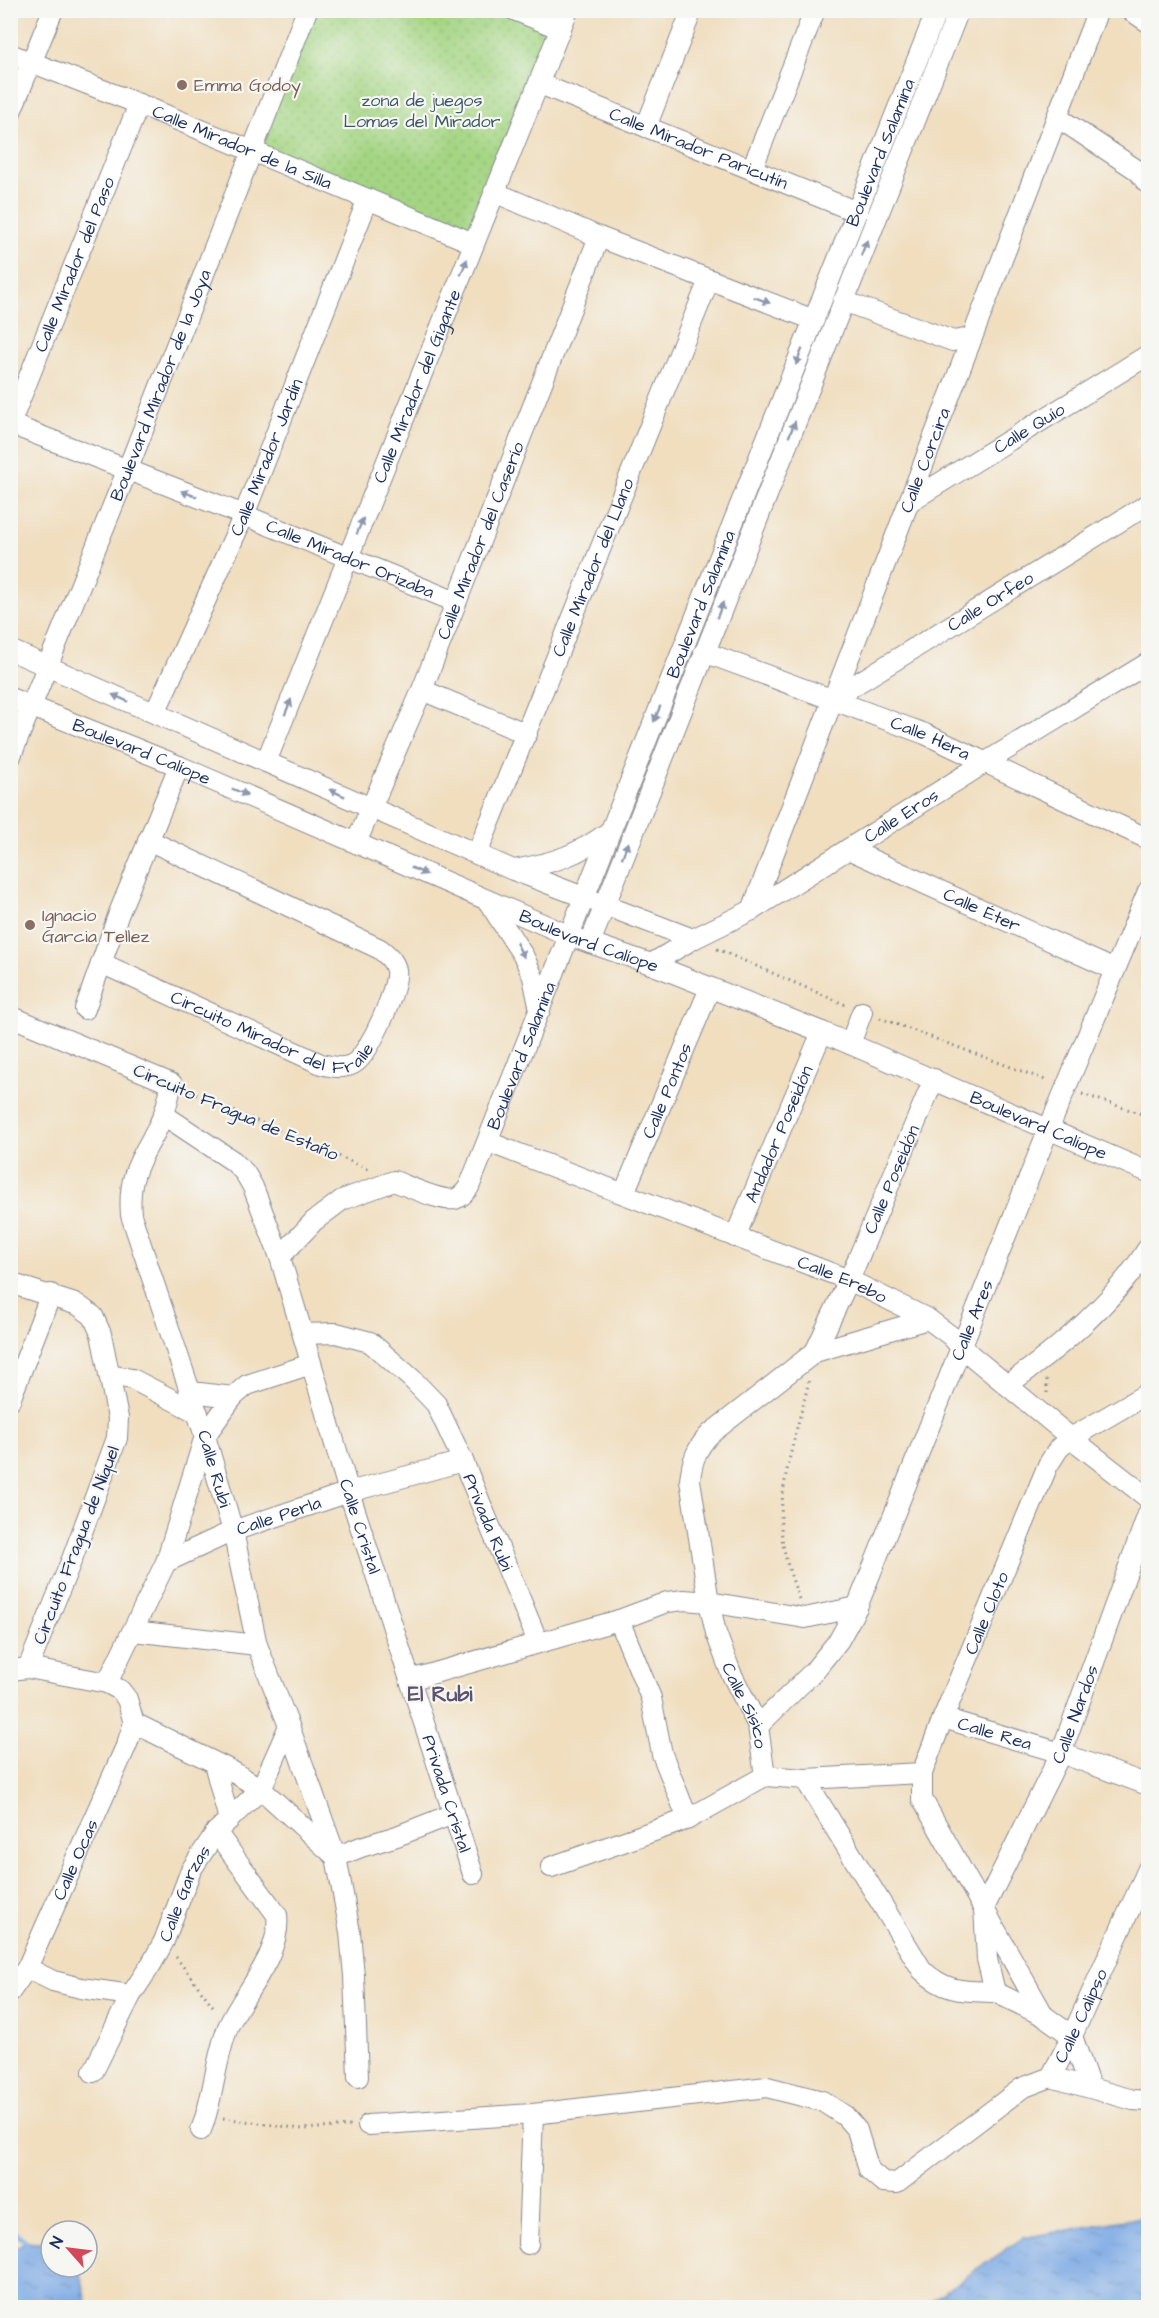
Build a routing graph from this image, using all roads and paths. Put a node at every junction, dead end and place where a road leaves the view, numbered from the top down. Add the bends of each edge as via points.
1 (53, 10) edge
2 (307, 10) edge
3 (514, 10) edge
4 (568, 10) edge
5 (692, 10) edge
6 (815, 10) edge
7 (937, 10) edge
8 (959, 10) edge
9 (1098, 10) edge
10 (1130, 10) edge
11 (1149, 22) edge
12 (561, 29) junction
13 (10, 54) edge
14 (32, 62) junction
15 (540, 84) junction
16 (139, 104) junction
17 (10, 114) edge
18 (1057, 117) junction
19 (646, 127) junction
20 (252, 152) junction
21 (752, 169) junction
22 (1149, 184) edge
23 (494, 192) junction
24 (368, 198) junction
25 (857, 212) junction
26 (599, 237) junction
27 (473, 243) junction
28 (709, 280) junction
29 (843, 301) junction
30 (814, 320) junction
31 (971, 338) junction
32 (1149, 355) edge
33 (10, 424) edge
34 (127, 471) junction
35 (909, 502) junction
36 (1149, 504) edge
37 (243, 515) junction
38 (347, 558) junction
39 (456, 602) junction
40 (10, 650) edge
41 (704, 652) junction
42 (1149, 663) edge
43 (47, 666) junction
44 (422, 690) junction
45 (10, 698) edge
46 (832, 699) junction
47 (31, 707) junction
48 (155, 713) junction
49 (527, 734) junction
50 (10, 758) edge
51 (266, 762) junction
52 (986, 762) junction
53 (178, 766) junction
54 (371, 808) junction
55 (610, 831) junction
56 (1149, 839) edge
57 (148, 840) junction
58 (356, 843) junction
59 (849, 849) junction
60 (477, 855) junction
61 (513, 870) junction
62 (1149, 891) edge
63 (585, 897) junction
64 (488, 902) junction
65 (604, 905) junction
66 (752, 910) junction
67 (570, 936) junction
68 (693, 939) junction
69 (590, 943) junction
70 (101, 963) junction
71 (651, 964) junction
72 (1115, 970) junction
73 (710, 988) junction
74 (85, 1009) dead end
75 (540, 1010) junction
76 (862, 1012) junction
77 (10, 1016) edge
78 (822, 1032) junction
79 (850, 1044) junction
80 (934, 1079) junction
81 (172, 1084) junction
82 (1066, 1088) junction
83 (164, 1115) junction
84 (1149, 1116) edge
85 (1049, 1128) junction
86 (488, 1142) junction
87 (1149, 1172) edge
88 (394, 1181) junction
89 (624, 1193) junction
90 (735, 1237) junction
91 (1149, 1248) edge
92 (280, 1257) junction
93 (849, 1280) junction
94 (10, 1283) edge
95 (51, 1294) junction
96 (928, 1319) junction
97 (303, 1334) junction
98 (962, 1348) junction
99 (815, 1352) junction
100 (1049, 1356) junction
101 (311, 1364) junction
102 (110, 1375) junction
103 (1007, 1385) junction
104 (191, 1392) junction
105 (1149, 1393) edge
106 (233, 1397) junction
107 (10, 1400) edge
108 (198, 1413) junction
109 (1046, 1418) junction
110 (205, 1436) junction
111 (1071, 1438) junction
112 (463, 1461) junction
113 (349, 1492) junction
114 (1149, 1498) edge
115 (1149, 1514) edge
116 (233, 1531) junction
117 (166, 1562) junction
118 (709, 1602) junction
119 (857, 1607) junction
120 (806, 1618) junction
121 (619, 1620) junction
122 (133, 1631) junction
123 (538, 1641) junction
124 (256, 1645) junction
125 (19, 1669) edge
126 (410, 1680) junction
127 (107, 1683) junction
128 (943, 1718) junction
129 (134, 1723) junction
130 (289, 1726) junction
131 (758, 1726) junction
132 (1061, 1753) junction
133 (214, 1762) junction
134 (922, 1773) junction
135 (765, 1776) junction
136 (805, 1779) junction
137 (1149, 1785) edge
138 (261, 1789) junction
139 (453, 1814) junction
140 (688, 1819) junction
141 (223, 1826) junction
142 (336, 1857) junction
143 (551, 1867) dead end
144 (1149, 1869) edge
145 (473, 1874) dead end
146 (984, 1908) junction
147 (164, 1941) junction
148 (27, 1968) junction
149 (10, 1992) edge
150 (995, 1992) junction
151 (131, 1995) junction
152 (1044, 2016) junction
153 (228, 2028) junction
154 (1072, 2036) junction
155 (93, 2072) dead end
156 (358, 2077) dead end
157 (1051, 2077) junction
158 (1090, 2087) junction
159 (1149, 2101) edge
160 (533, 2114) junction
161 (204, 2123) joint
162 (368, 2125) joint
163 (528, 2244) dead end

1 - 14 street
2 - 20 street, Boulevard Mirador de la Joya
3 - 12 street
4 - 12 street, Calle Mirador del Gigante
5 - 19 street
6 - 21 street
7 - 25 street, Boulevard Salamina
29 -> 8 street, Boulevard Salamina
9 - 18 street, Calle Corcira
10 - 11 street
12 - 15 street, Calle Mirador del Gigante
13 - 14 street, Calle Mirador de la Silla
14 - 16 street, Calle Mirador de la Silla
14 - 17 street
15 - 19 street, Calle Mirador Paricutín
15 - 23 street, Calle Mirador del Gigante
16 - 20 street, Calle Mirador de la Silla
16 - 33 street, Calle Mirador del Paso
18 - 22 street via 1137,170
18 - 31 street, Calle Corcira
19 - 21 street, Calle Mirador Paricutín
20 - 24 street, Calle Mirador de la Silla
20 - 34 street, Boulevard Mirador de la Joya
21 - 25 street, Calle Mirador Paricutín
23 - 26 street
23 - 27 street, Calle Mirador del Gigante
24 - 27 street, Calle Mirador de la Silla
24 - 37 street, Calle Mirador Jardín
25 - 30 street, Boulevard Salamina
26 - 28 street
26 - 39 street, Calle Mirador del Caserío
38 -> 27 street, Calle Mirador del Gigante
28 -> 30 street
28 - 49 street, Calle Mirador del Llano
29 - 31 street via 953,341
41 -> 29 street, Boulevard Salamina
30 -> 55 street, Boulevard Salamina
31 - 35 street, Calle Corcira
32 - 35 street, Calle Quío
33 - 34 street, Calle Mirador Orizaba
37 -> 34 street, Calle Mirador Orizaba
34 - 43 street, Boulevard Mirador de la Joya
35 - 46 street, Calle Corcira
36 - 46 street, Calle Orfeo
37 - 38 street, Calle Mirador Orizaba
37 - 48 street, Calle Mirador Jardín
38 - 39 street, Calle Mirador Orizaba
51 -> 38 street, Calle Mirador del Gigante
39 - 44 street, Calle Mirador del Caserío
40 - 43 street
41 - 46 street, Calle Hera
65 -> 41 street, Boulevard Salamina
42 - 52 street, Calle Eros
43 - 47 street, Boulevard Mirador de la Joya
48 -> 43 street
44 - 49 street
44 - 54 street, Calle Mirador del Caserío
45 - 47 street, Boulevard Calíope
46 - 52 street, Calle Hera
46 - 66 street, Calle Corcira
47 - 50 street, Boulevard Mirador de la Joya
47 - 53 street, Boulevard Calíope
48 - 51 street
49 - 60 street, Calle Mirador del Llano
54 -> 51 street
52 - 56 street, Calle Hera
52 - 59 street, Calle Eros
53 - 57 street
53 -> 58 street, Boulevard Calíope
54 - 58 street, Calle Mirador del Caserío
54 - 60 street
55 - 61 street via 566,858
55 - 63 street, Boulevard Salamina
57 - 70 street
57 - 70 street, Circuito Mirador del Fraile via 380,949 391,958 396,972 395,987 368,1050 355,1063 339,1068 321,1064
58 -> 64 street, Boulevard Calíope
59 - 66 street, Calle Eros
59 - 72 street, Calle Éter
60 - 61 street
61 - 63 street
62 - 72 street, Calle Ares
63 - 65 street
63 - 67 street, Boulevard Salamina
64 - 67 street, Boulevard Calíope
64 -> 75 street via 524,957
65 - 68 street
65 - 69 street, Boulevard Salamina
66 - 68 street, Calle Eros
67 - 69 street, Boulevard Calíope
67 - 75 street, Boulevard Salamina
68 - 71 street, Calle Eros
68 - 76 path
69 - 71 street, Boulevard Calíope
70 - 74 street
71 - 73 street, Boulevard Calíope
72 - 82 street, Calle Ares
73 - 78 street, Boulevard Calíope
73 - 89 street, Calle Pontos
75 - 86 street, Boulevard Salamina
76 - 79 street
76 - 82 path
77 - 81 street, Circuito Fragua de Estaño
78 - 79 street, Boulevard Calíope
78 - 90 street, Andador Poseidón
79 - 80 street, Boulevard Calíope
80 - 85 street, Boulevard Calíope
80 - 93 street, Calle Poseidón
81 - 83 street, Calle Rubi
81 - 88 path, Circuito Fragua de Estaño
82 - 84 path
82 - 85 street, Calle Ares
83 - 92 street, Calle Cristal via 245,1173
83 - 104 street, Calle Rubi via 133,1174 129,1194 131,1215
85 - 87 street, Boulevard Calíope
85 - 98 street, Calle Ares
86 - 88 street, Boulevard Salamina via 469,1186 453,1200
86 - 89 street, Calle Erebo
88 - 92 street via 342,1200 314,1221
89 - 90 street, Calle Erebo
90 - 93 street, Calle Erebo
91 - 100 street via 1114,1292
92 - 97 street, Calle Cristal
93 - 96 street, Calle Erebo
93 - 99 street, Calle Poseidón
94 - 95 street, Circuito Fragua de Níquel
95 - 102 street, Circuito Fragua de Níquel via 93,1316
95 - 107 street
96 - 98 street, Calle Erebo
96 - 99 street
97 - 101 street, Calle Cristal
97 - 112 street, Privada Rubi via 336,1333 370,1342 436,1404
98 - 103 street, Calle Erebo
98 - 119 street, Calle Ares
99 - 118 street, Calle Sisico via 698,1447 690,1479
99 - 120 path via 780,1518 785,1560
100 - 103 street
100 - 109 path
101 - 106 street via 247,1384
101 - 113 street, Calle Cristal
102 - 108 street via 132,1379
102 - 125 street, Circuito Fragua de Níquel via 118,1418 117,1438 72,1559
103 - 109 street, Calle Erebo
104 - 106 street
104 - 108 street, Calle Rubi
105 - 111 street, Calle Cloto
106 - 110 street
108 - 110 street, Calle Rubi
109 - 111 street, Calle Erebo
110 - 116 street, Calle Rubi
110 - 117 street
111 - 114 street, Calle Erebo
111 - 128 street, Calle Cloto via 1048,1465
112 - 113 street, Calle Perla
112 - 123 street, Privada Rubi
113 - 116 street, Calle Perla
113 - 126 street, Calle Cristal
115 - 132 street, Calle Nardos
116 - 117 street, Calle Perla
116 - 124 street, Calle Rubi
117 - 122 street
118 - 120 street
118 - 121 street via 667,1602
118 - 131 street, Calle Sisico via 731,1673
119 - 120 street
119 - 131 street, Calle Ares via 839,1640 814,1671
121 - 123 street
121 - 140 street via 651,1698 662,1754
122 - 124 street
122 - 127 street
123 - 126 street
124 - 130 street, Calle Rubi
125 - 127 street
126 - 139 street, Privada Cristal
127 - 129 street via 127,1699
128 - 132 street, Calle Rea
128 - 134 street, Calle Cloto
129 - 133 street
129 - 148 street, Calle Ocas
130 - 138 street, Calle Garzas
130 - 142 street, Calle Rubi
131 - 135 street, Calle Sisico
132 - 137 street, Calle Rea
132 - 146 street, Calle Nardos
133 - 138 street
133 - 141 street
134 - 136 street
134 - 146 street, Calle Cloto via 922,1799
135 - 136 street
135 - 140 street
136 - 150 street via 922,1970 949,1989
138 - 141 street, Calle Garzas
138 - 142 street
139 - 142 street
139 - 145 street, Privada Cristal
140 - 143 street
141 - 147 street, Calle Garzas via 190,1870
141 - 153 street via 277,1916 279,1929
142 - 156 street, Calle Rubi via 350,1932
144 - 154 street, Calle Calipso
146 - 150 street via 987,1959
146 - 152 street
147 - 151 street, Calle Garzas
147 - 153 path
148 - 149 street, Calle Ocas
148 - 151 street via 53,1981
150 - 152 street
151 - 155 street, Calle Garzas
152 - 154 street
153 - 161 street
154 - 157 street, Calle Calipso
154 - 158 street
157 - 158 street
157 - 160 street, Calle Calipso via 1022,2088 897,2183 883,2182 868,2170 857,2130 845,2116 822,2101 767,2087
158 - 159 street
160 - 162 street
160 - 163 street
161 - 162 path via 302,2129

